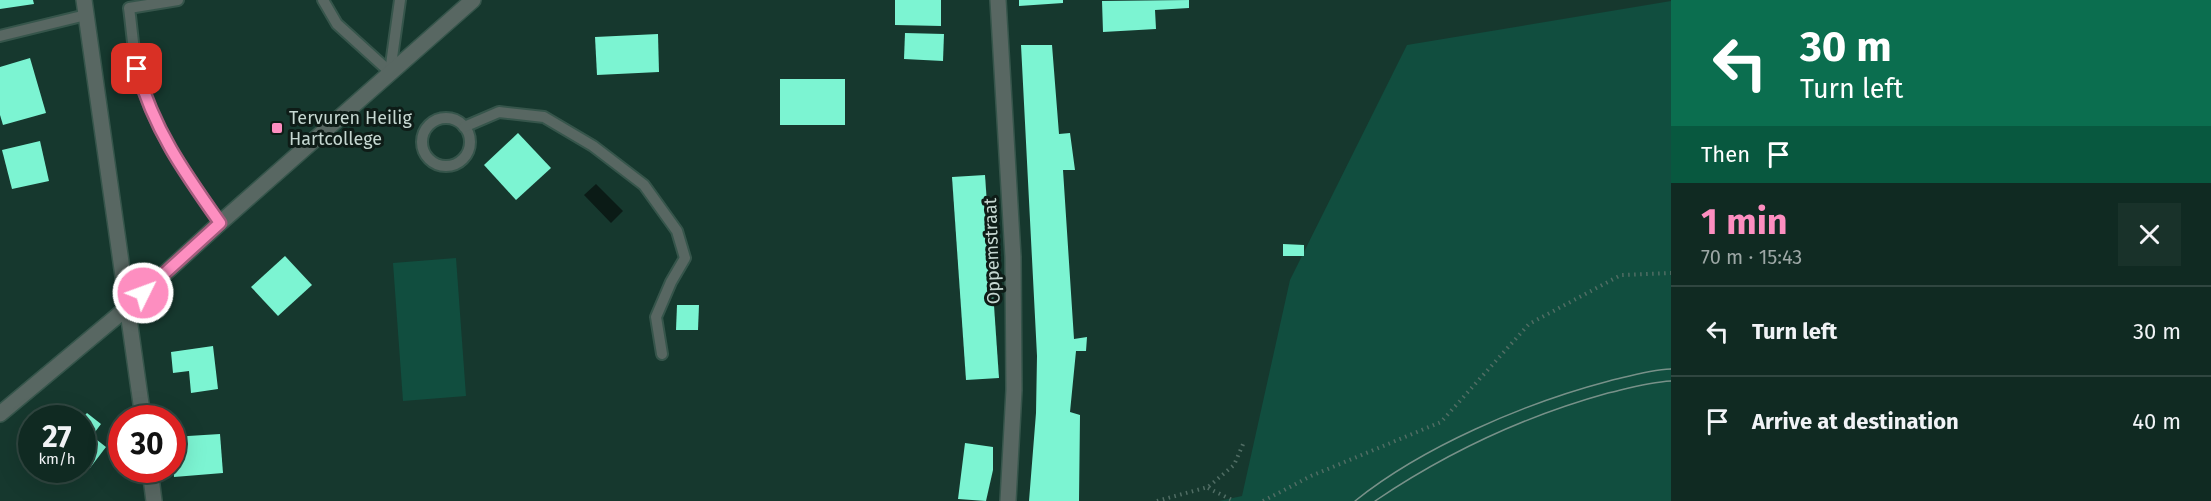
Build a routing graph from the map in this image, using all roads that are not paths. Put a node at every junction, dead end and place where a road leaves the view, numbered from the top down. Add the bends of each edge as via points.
1 (178, 0) edge
2 (322, 0) edge
3 (400, 0) edge
4 (473, 0) edge
5 (998, 0) edge
6 (85, 8) edge
7 (0, 36) edge
8 (390, 72) junction
9 (464, 127) junction
10 (220, 223) junction
11 (128, 307) junction
12 (662, 354) dead end
13 (141, 405) edge
14 (0, 414) edge
15 (152, 483) edge
16 (154, 501) edge
17 (1008, 501) edge

1 - 10 lane via 129,8 137,69 172,154
2 - 8 lane via 337,24
3 - 8 lane
4 - 8 street
5 - 17 street, Oppemstraat via 1012,257 1014,390
6 - 7 lane
6 - 11 street
8 - 10 street
9 - 9 lane via 470,149 458,164 440,166 424,155 422,136 434,121 450,118
9 - 12 lane via 499,112 544,117 593,146 644,185 677,231 685,258 656,317
10 - 11 street
11 - 13 street
11 - 14 street
15 - 16 street

